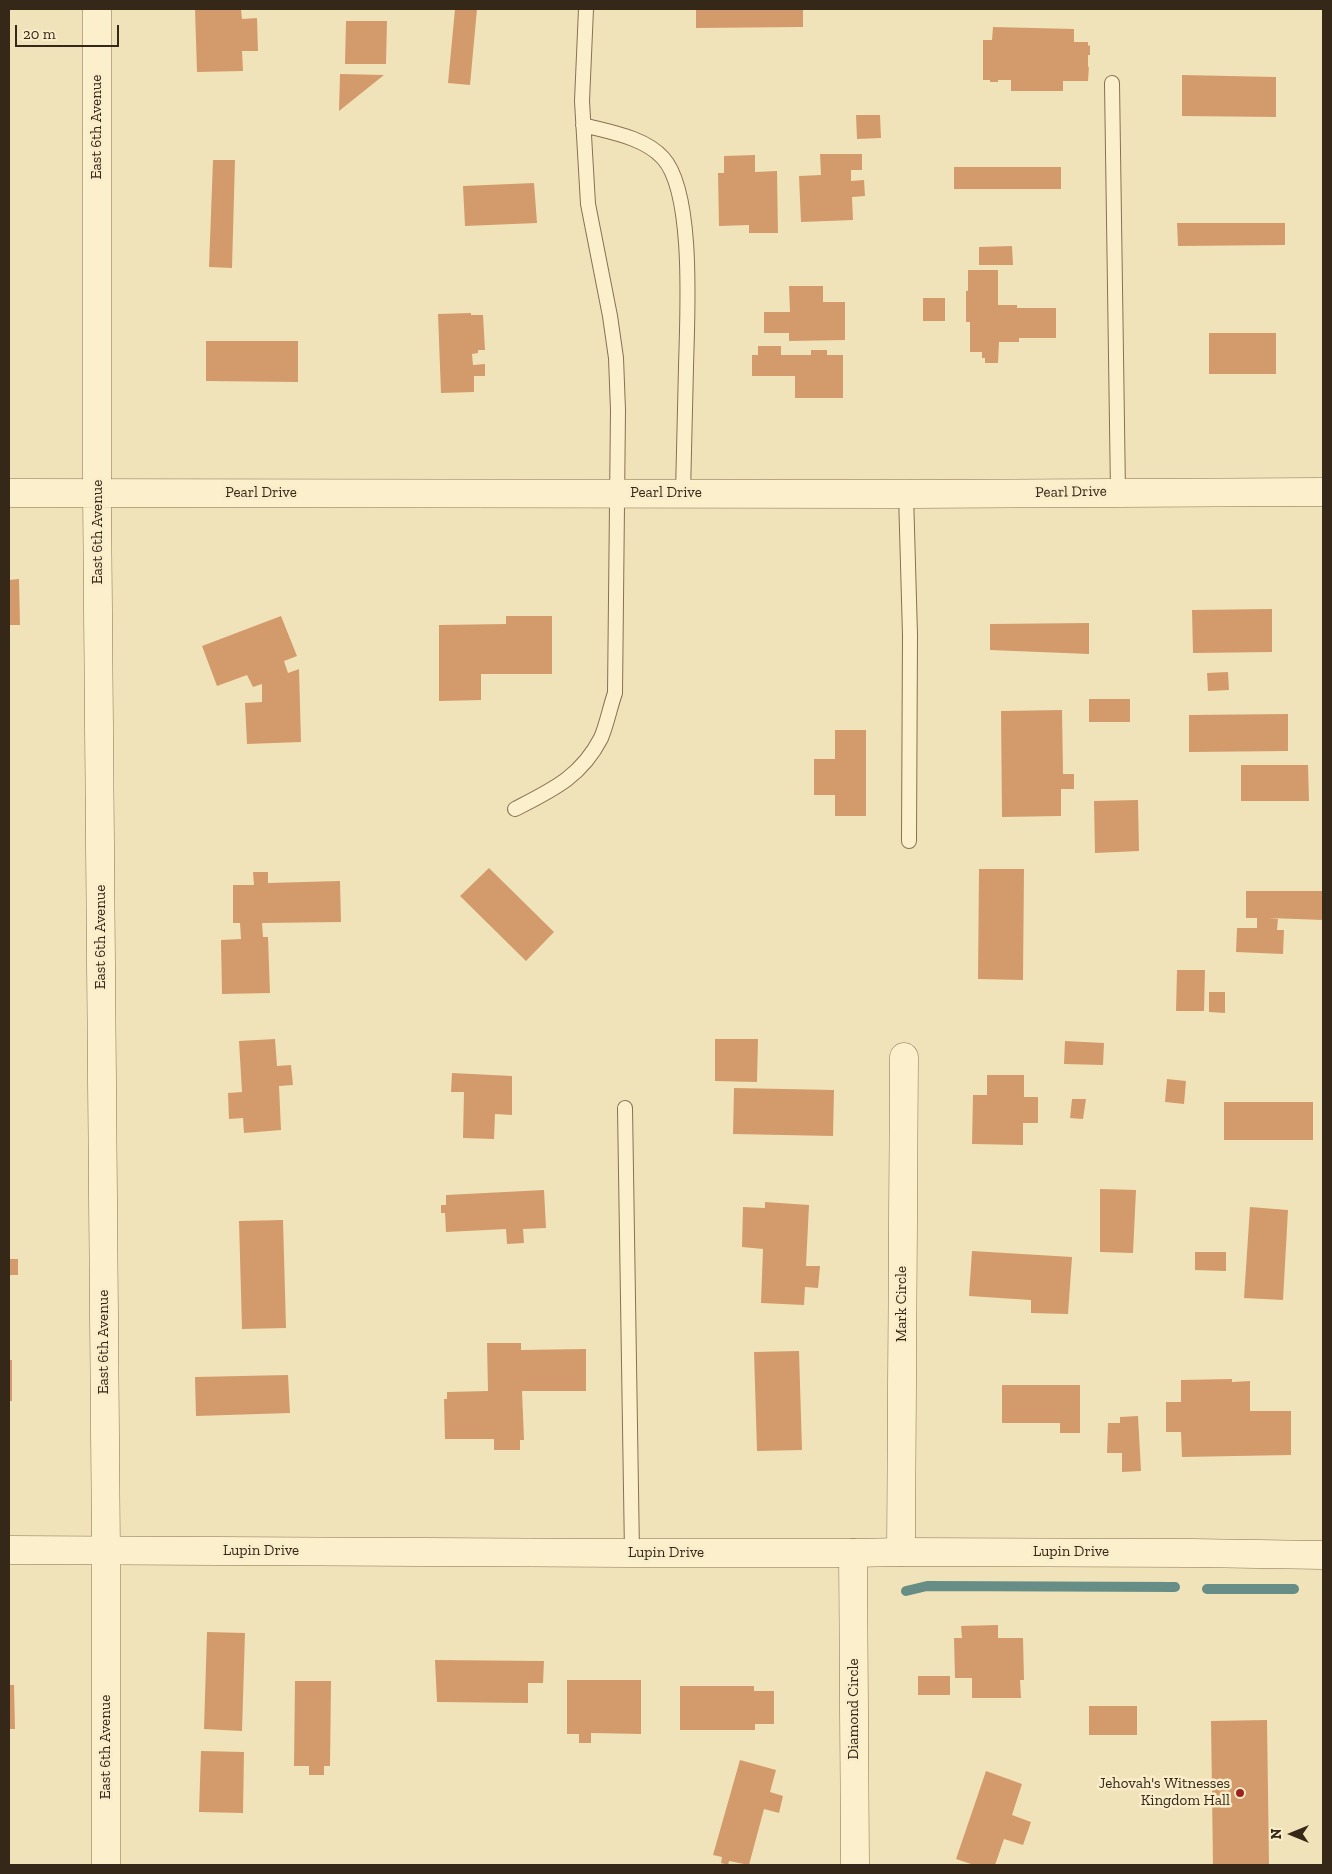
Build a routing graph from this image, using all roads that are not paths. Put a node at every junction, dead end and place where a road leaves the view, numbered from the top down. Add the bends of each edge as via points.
1 (98, 9) edge
2 (586, 9) edge
3 (1112, 83) dead end
4 (583, 125) junction
5 (1118, 492) junction
6 (1323, 492) edge
7 (9, 493) edge
8 (98, 493) junction
9 (683, 493) junction
10 (618, 494) junction
11 (906, 494) junction
12 (515, 809) dead end
13 (909, 841) dead end
14 (904, 1057) dead end
15 (625, 1108) dead end
16 (106, 1549) junction
17 (9, 1550) edge
18 (901, 1552) junction
19 (632, 1553) junction
20 (853, 1553) junction
21 (1323, 1555) edge
22 (106, 1865) edge
23 (855, 1865) edge

1 - 8 street, East 6th Avenue
2 - 4 lane
3 - 5 lane
4 - 9 lane via 645,144 663,158 676,182 684,225 688,277
4 - 10 lane via 588,204 616,358
5 - 6 street, Pearl Drive
5 - 11 street, Pearl Drive
7 - 8 street, Pearl Drive
8 - 10 street, Pearl Drive
8 - 16 street, East 6th Avenue
9 - 10 street, Pearl Drive
9 - 11 street, Pearl Drive
10 - 12 lane via 615,693 601,737 582,767 555,789
11 - 13 lane via 910,635
14 - 18 street, Mark Circle
15 - 19 lane
16 - 17 street, Lupin Drive
16 - 19 street, Lupin Drive
16 - 22 street, East 6th Avenue
18 - 20 street, Lupin Drive
18 - 21 street, Lupin Drive
19 - 20 street, Lupin Drive
20 - 23 street, Diamond Circle

